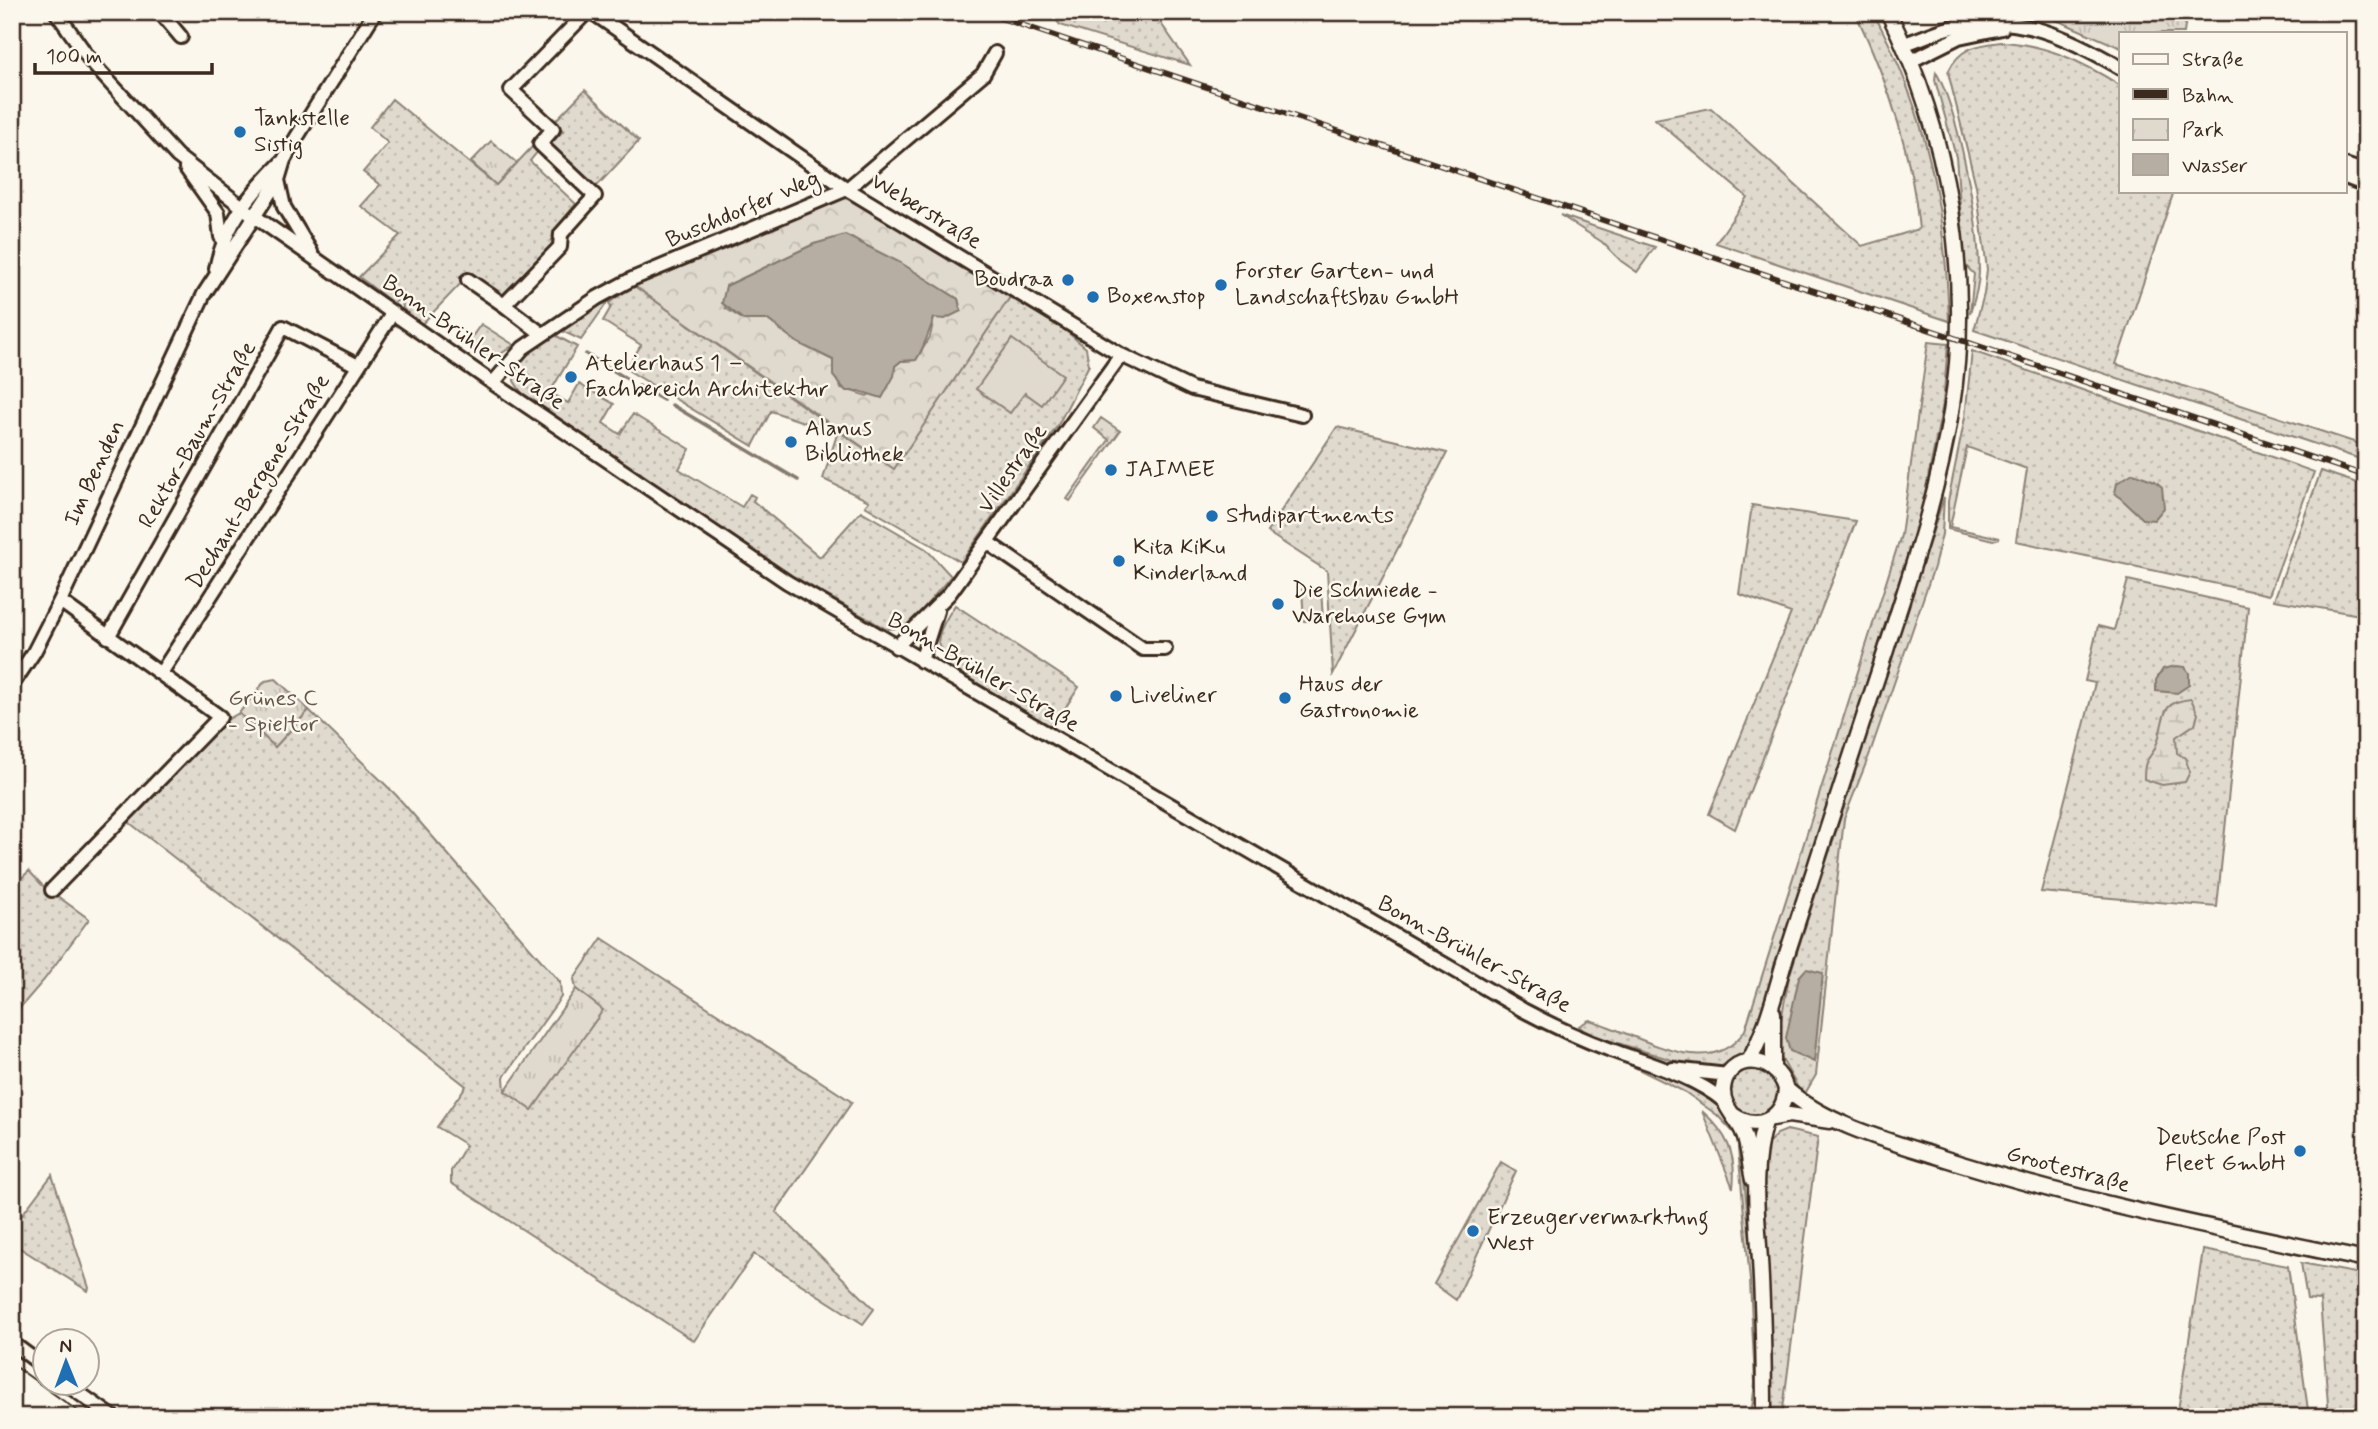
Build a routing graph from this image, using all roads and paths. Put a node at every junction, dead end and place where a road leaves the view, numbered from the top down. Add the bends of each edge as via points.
1 (55, 12) edge
2 (160, 12) edge
3 (375, 12) edge
4 (590, 12) edge
5 (1888, 12) edge
6 (2023, 26) junction
7 (181, 37) dead end
8 (1904, 44) junction
9 (995, 53) dead end
10 (1911, 61) junction
11 (2119, 67) edge
12 (177, 156) junction
13 (284, 160) junction
14 (2346, 165) edge
15 (2366, 172) edge
16 (2346, 177) edge
17 (278, 180) junction
18 (2366, 185) edge
19 (847, 189) junction
20 (242, 206) junction
21 (254, 216) junction
22 (221, 245) junction
23 (317, 260) junction
24 (214, 276) junction
25 (468, 280) dead end
26 (505, 305) junction
27 (392, 314) junction
28 (542, 334) junction
29 (1121, 355) junction
30 (358, 366) junction
31 (493, 383) junction
32 (1302, 415) dead end
33 (987, 542) junction
34 (60, 601) junction
35 (939, 607) junction
36 (108, 637) junction
37 (896, 647) junction
38 (1165, 649) dead end
39 (921, 661) junction
40 (162, 673) junction
41 (12, 685) edge
42 (52, 890) dead end
43 (1774, 1005) junction
44 (1749, 1061) junction
45 (1659, 1066) junction
46 (1773, 1067) junction
47 (1728, 1075) junction
48 (1786, 1089) junction
49 (1724, 1101) junction
50 (1733, 1115) junction
51 (1769, 1120) junction
52 (1845, 1124) junction
53 (1755, 1185) junction
54 (2365, 1259) edge
55 (12, 1343) edge
56 (32, 1358) edge
57 (86, 1398) edge
58 (112, 1417) edge
59 (1764, 1417) edge

1 - 12 street, Bonn-Brühler-Straße via 93,64
2 - 7 street
3 - 13 street
4 - 19 street, Weberstraße
4 - 26 street via 511,90 553,129 540,144 596,196 561,234 560,247
5 - 8 main road
6 - 8 street via 2003,21 1975,23
6 - 10 street via 1959,37
6 - 11 street via 2051,33
8 - 10 main road
9 - 19 street, Buschdorfer Weg via 983,74
10 - 43 main road via 1945,172 1954,233 1958,337 1951,410 1916,560
12 - 20 street, Bonn-Brühler-Straße
12 - 22 street via 218,213
13 - 17 street
13 - 20 street, Im Benden
14 - 15 street
16 - 18 street
17 - 21 street, Im Benden
17 - 23 street, Bonn-Brühler-Straße via 288,217
19 - 28 street, Buschdorfer Weg via 632,279
19 - 29 street, Weberstraße
20 - 21 street, Bonn-Brühler-Straße
20 - 22 street, Im Benden
21 - 23 street, Bonn-Brühler-Straße
21 - 24 street, Im Benden
22 - 24 street, Im Benden
23 - 27 street, Bonn-Brühler-Straße
24 - 34 street, Im Benden
25 - 26 street
26 - 28 street
27 - 30 street, Dechant-Bergene-Straße
27 - 31 street, Bonn-Brühler-Straße
28 - 31 street, Buschdorfer Weg via 508,362
29 - 32 street, Weberstraße via 1192,389
29 - 33 street, Villestraße
30 - 36 street, Rektor-Baum-Straße via 283,327
30 - 40 street, Dechant-Bergene-Straße
31 - 37 street, Bonn-Brühler-Straße via 787,582
33 - 35 street, Villestraße
33 - 38 street via 1143,649
34 - 36 street
34 - 41 street, Im Benden
35 - 37 street, Villestraße
35 - 39 street, Villestraße
36 - 40 street
37 - 39 street, Bonn-Brühler-Straße
39 - 45 street, Bonn-Brühler-Straße via 1523,1010 1586,1040
40 - 42 street via 220,717
43 - 44 main road
43 - 46 main road
44 - 46 main road
44 - 47 main road
45 - 47 street, Bonn-Brühler-Straße
45 - 49 street, Bonn-Brühler-Straße via 1711,1090
46 - 48 main road
47 - 49 main road
48 - 51 main road via 1785,1100
48 - 52 main road, Grootestraße
49 - 50 main road
50 - 51 main road via 1748,1123
50 - 53 main road via 1743,1132
51 - 52 main road, Grootestraße via 1789,1115
51 - 53 main road via 1759,1149
52 - 54 main road, Grootestraße via 1956,1163 2059,1192
53 - 59 main road
55 - 56 street
57 - 58 street

